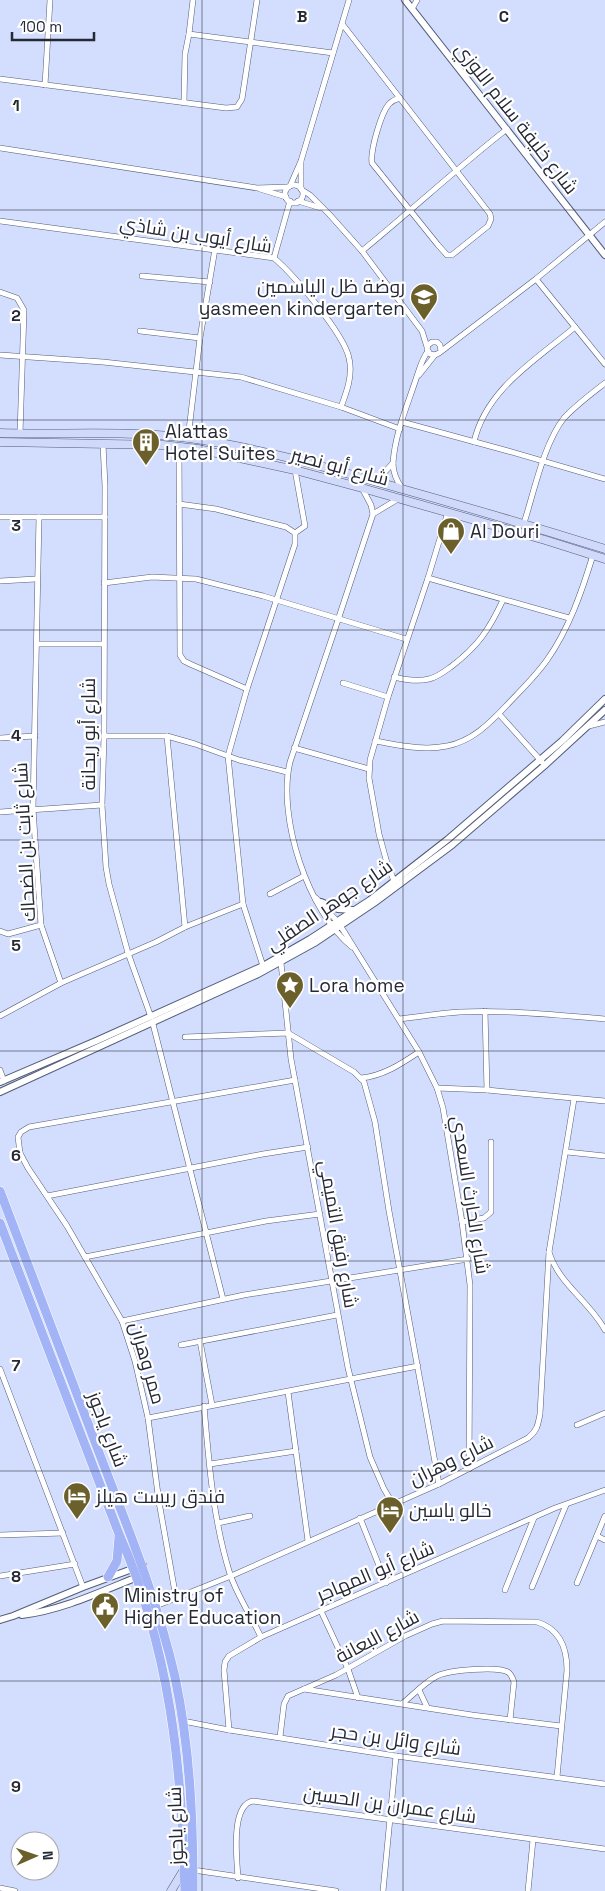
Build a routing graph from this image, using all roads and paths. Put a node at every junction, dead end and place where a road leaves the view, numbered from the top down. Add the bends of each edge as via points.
1 (50, 0) edge
2 (192, 0) edge
3 (257, 0) edge
4 (350, 0) edge
5 (405, 0) edge
6 (417, 0) edge
7 (412, 9) junction
8 (343, 24) junction
9 (189, 34) junction
10 (251, 41) junction
11 (333, 53) junction
12 (0, 79) edge
13 (44, 86) junction
14 (400, 98) junction
15 (184, 103) junction
16 (506, 128) junction
17 (0, 148) edge
18 (301, 161) junction
19 (455, 170) junction
20 (289, 187) junction
21 (257, 188) junction
22 (301, 190) junction
23 (288, 199) junction
24 (298, 201) junction
25 (326, 210) junction
26 (411, 212) junction
27 (0, 221) edge
28 (605, 222) edge
29 (589, 235) junction
30 (216, 249) junction
31 (362, 251) junction
32 (605, 255) edge
33 (274, 258) junction
34 (142, 276) dead end
35 (536, 279) junction
36 (210, 282) junction
37 (0, 292) edge
38 (575, 327) junction
39 (422, 331) junction
40 (140, 332) dead end
41 (200, 338) junction
42 (454, 340) junction
43 (437, 342) junction
44 (428, 349) junction
45 (441, 351) junction
46 (0, 355) edge
47 (435, 355) junction
48 (23, 358) junction
49 (605, 364) edge
50 (196, 372) junction
51 (417, 377) junction
52 (605, 383) edge
53 (341, 407) junction
54 (402, 422) junction
55 (400, 429) junction
56 (0, 433) edge
57 (20, 434) junction
58 (188, 438) junction
59 (0, 442) edge
60 (474, 442) junction
61 (103, 444) junction
62 (179, 446) junction
63 (543, 461) junction
64 (393, 462) junction
65 (295, 470) junction
66 (374, 480) junction
67 (605, 480) edge
68 (362, 488) junction
69 (402, 488) junction
70 (399, 498) junction
71 (179, 504) junction
72 (448, 512) junction
73 (372, 514) junction
74 (0, 517) edge
75 (39, 517) junction
76 (104, 517) junction
77 (524, 523) junction
78 (296, 533) junction
79 (605, 549) edge
80 (593, 555) junction
81 (605, 559) edge
82 (181, 577) junction
83 (428, 578) junction
84 (36, 579) junction
85 (0, 581) edge
86 (104, 583) junction
87 (277, 600) junction
88 (503, 600) junction
89 (569, 618) junction
90 (338, 620) junction
91 (406, 639) junction
92 (38, 644) junction
93 (103, 644) junction
94 (394, 677) junction
95 (343, 683) dead end
96 (247, 689) junction
97 (388, 697) junction
98 (605, 699) edge
99 (605, 710) edge
100 (499, 714) junction
101 (605, 722) edge
102 (588, 726) junction
103 (35, 736) junction
104 (104, 736) junction
105 (166, 736) junction
106 (0, 738) edge
107 (375, 741) junction
108 (294, 748) junction
109 (228, 756) junction
110 (542, 763) junction
111 (369, 769) junction
112 (287, 772) junction
113 (102, 804) junction
114 (33, 809) junction
115 (0, 812) edge
116 (304, 876) junction
117 (394, 880) junction
118 (270, 894) dead end
119 (318, 900) junction
120 (243, 904) junction
121 (354, 910) junction
122 (339, 924) junction
123 (41, 925) junction
124 (185, 927) junction
125 (332, 929) junction
126 (0, 931) edge
127 (354, 949) junction
128 (128, 953) junction
129 (281, 963) junction
130 (263, 966) junction
131 (61, 983) junction
132 (485, 1011) junction
133 (0, 1016) edge
134 (399, 1019) junction
135 (605, 1019) edge
136 (152, 1020) junction
137 (288, 1034) junction
138 (185, 1037) dead end
139 (419, 1052) junction
140 (0, 1070) edge
141 (361, 1078) junction
142 (295, 1080) junction
143 (2, 1082) edge
144 (437, 1088) junction
145 (487, 1090) junction
146 (0, 1092) edge
147 (574, 1099) junction
148 (173, 1102) junction
149 (605, 1102) edge
150 (491, 1142) dead end
151 (308, 1147) junction
152 (567, 1152) junction
153 (605, 1156) edge
154 (188, 1168) junction
155 (0, 1191) edge
156 (47, 1196) junction
157 (320, 1214) junction
158 (462, 1222) junction
159 (0, 1224) edge
160 (206, 1233) junction
161 (549, 1252) junction
162 (85, 1257) junction
163 (468, 1259) junction
164 (400, 1270) junction
165 (332, 1282) junction
166 (223, 1299) junction
167 (337, 1314) junction
168 (122, 1321) junction
169 (605, 1330) edge
170 (200, 1341) junction
171 (181, 1345) dead end
172 (418, 1366) junction
173 (0, 1369) edge
174 (351, 1380) junction
175 (288, 1392) junction
176 (212, 1405) junction
177 (204, 1406) junction
178 (605, 1413) edge
179 (148, 1418) junction
180 (576, 1424) dead end
181 (296, 1451) junction
182 (210, 1464) junction
183 (469, 1469) junction
184 (439, 1484) junction
185 (605, 1490) edge
186 (393, 1504) junction
187 (566, 1504) junction
188 (250, 1516) dead end
189 (605, 1516) edge
190 (360, 1518) junction
191 (534, 1518) junction
192 (218, 1523) junction
193 (63, 1533) junction
194 (119, 1534) junction
195 (0, 1535) edge
196 (597, 1536) junction
197 (605, 1540) edge
198 (308, 1541) junction
199 (75, 1564) junction
200 (140, 1571) junction
201 (0, 1576) edge
202 (231, 1576) junction
203 (108, 1578) junction
204 (386, 1583) junction
205 (577, 1583) dead end
206 (84, 1587) junction
207 (532, 1587) dead end
208 (505, 1590) dead end
209 (176, 1598) junction
210 (156, 1606) junction
211 (321, 1611) junction
212 (13, 1616) junction
213 (0, 1620) edge
214 (261, 1637) junction
215 (348, 1669) junction
216 (303, 1689) junction
217 (419, 1690) junction
218 (358, 1698) junction
219 (403, 1703) junction
220 (427, 1707) junction
221 (510, 1720) junction
222 (183, 1721) junction
223 (562, 1726) junction
224 (229, 1730) junction
225 (280, 1737) junction
226 (396, 1756) junction
227 (557, 1777) junction
228 (605, 1784) edge
229 (389, 1820) junction
230 (534, 1840) junction
231 (605, 1849) edge
232 (189, 1869) junction
233 (238, 1878) junction
234 (0, 1888) edge
235 (15, 1891) edge
236 (171, 1891) edge
237 (185, 1891) edge
238 (193, 1891) edge
239 (336, 1891) edge
240 (383, 1891) edge
241 (528, 1891) edge

1 - 13 street
2 - 9 street
3 - 10 street
4 - 8 street
5 - 7 street, شارع خليفة سلام اللوزي
6 - 7 street
7 - 16 street, شارع خليفة سلام اللوزي
8 - 11 street
8 - 14 street
9 - 10 street
9 - 15 street
10 - 11 street
10 - 15 street via 242,98 237,107
11 - 18 street
12 - 13 street
13 - 15 street
14 - 19 street
14 - 26 street via 386,109 371,157 372,163
16 - 19 street
16 - 29 street, شارع خليفة سلام اللوزي
17 - 21 street
18 - 20 street
18 - 22 street
19 - 26 street
19 - 26 street via 490,214 488,226 449,256
20 - 21 street
20 - 22 street via 295,185
20 - 23 street via 285,192
21 - 23 street
22 - 24 street via 302,197
22 - 25 street
23 - 24 street
23 - 33 street
24 - 25 street
25 - 31 street
26 - 31 street
27 - 30 street, شارع أيوب بن شاذي
28 - 29 street
29 - 32 street, شارع خليفة سلام اللوزي
29 - 35 street
30 - 33 street, شارع أيوب بن شاذي
30 - 36 street
31 - 39 street
33 - 53 street, شارع أيوب بن شاذي via 323,314 347,350 350,374
34 - 36 street
35 - 38 street
35 - 42 street
36 - 41 street
37 - 48 street via 14,296 22,305
38 - 49 street
38 - 60 street via 501,389 484,413
39 - 43 street
39 - 44 street
40 - 41 street
41 - 50 street
42 - 43 street
42 - 45 street
43 - 44 street via 430,343
43 - 45 street
44 - 47 street
44 - 51 street
45 - 47 street
46 - 48 street
47 - 51 street
48 - 50 street
48 - 57 street
50 - 53 street via 241,377
50 - 58 street
51 - 54 street
52 - 63 street via 564,419
53 - 55 street
54 - 55 street
54 - 60 street
55 - 64 street
56 - 57 main road, شارع أبو نصير
57 - 58 main road, شارع أبو نصير
58 - 66 main road, شارع أبو نصير
59 - 61 main road, شارع أبو نصير
60 - 63 street
61 - 62 main road, شارع أبو نصير
61 - 76 street, شارع أبو ريحانة
62 - 65 main road, شارع أبو نصير
62 - 71 street
63 - 67 street
63 - 77 street
64 - 66 street
64 - 69 street via 394,475
65 - 68 main road, شارع أبو نصير
65 - 78 street via 305,526
66 - 69 main road, شارع أبو نصير
68 - 70 main road, شارع أبو نصير
68 - 73 street
69 - 77 main road, شارع أبو نصير
70 - 72 main road, شارع أبو نصير
70 - 73 street
71 - 78 street via 216,509 286,527
71 - 82 street
72 - 80 main road, شارع أبو نصير
72 - 83 street
73 - 90 street
74 - 75 street
75 - 76 street
75 - 84 street, شارع ثابت بن الضحاك
76 - 86 street, شارع أبو ريحانة
77 - 79 main road, شارع أبو نصير
78 - 87 street
80 - 81 main road, شارع أبو نصير
80 - 89 street
82 - 86 street
82 - 87 street
82 - 96 street via 182,658
83 - 88 street
83 - 91 street
84 - 85 street
84 - 92 street, شارع ثابت بن الضحاك
86 - 93 street, شارع أبو ريحانة
87 - 90 street
87 - 96 street
88 - 89 street
88 - 94 street via 478,643 444,672 422,680
89 - 100 street via 547,660
90 - 91 street
90 - 108 street
91 - 94 street
92 - 93 street
92 - 103 street, شارع ثابت بن الضحاك
93 - 104 street, شارع أبو ريحانة
94 - 97 street
95 - 97 street
96 - 109 street
97 - 107 street
98 - 110 street, شارع جوهر الصقلي
99 - 102 street, شارع جوهر الصقلي
100 - 107 street via 474,736 448,746 427,748
100 - 110 street
101 - 102 street
102 - 110 street, شارع جوهر الصقلي
103 - 106 street
103 - 114 street, شارع ثابت بن الضحاك
104 - 105 street
104 - 113 street, شارع أبو ريحانة
105 - 109 street
105 - 124 street
107 - 111 street
108 - 111 street
108 - 112 street
109 - 112 street
109 - 120 street
110 - 117 street, شارع جوهر الصقلي
110 - 122 street, شارع جوهر الصقلي via 445,850
111 - 117 street via 379,834
112 - 116 street via 292,835
113 - 114 street
113 - 128 street, شارع أبو ريحانة via 109,884
114 - 115 street
114 - 123 street, شارع ثابت بن الضحاك
116 - 118 street
116 - 119 street
117 - 121 street, شارع جوهر الصقلي
119 - 121 street via 338,909
119 - 122 street, شارع الحارث السعدي
119 - 125 street
120 - 124 street
120 - 130 street
121 - 122 street, شارع جوهر الصقلي
122 - 125 street, شارع جوهر الصقلي
122 - 127 street, شارع الحارث السعدي
123 - 126 street via 8,934
123 - 131 street, شارع ثابت بن الضحاك
124 - 128 street
125 - 127 street, شارع الحارث السعدي
125 - 129 street, شارع جوهر الصقلي
125 - 130 street, شارع جوهر الصقلي
127 - 134 street, شارع الحارث السعدي
128 - 131 street
128 - 136 street, شارع أبو ريحانة
129 - 136 street, شارع جوهر الصقلي
129 - 137 street, شارع رفيق التميمي
130 - 136 street, شارع جوهر الصقلي
131 - 133 street
132 - 134 street
132 - 135 street
132 - 145 street
134 - 139 street, شارع الحارث السعدي
136 - 143 street, شارع جوهر الصقلي
136 - 146 street, شارع جوهر الصقلي
136 - 148 street, شارع أبو ريحانة
137 - 138 street
137 - 141 street
137 - 142 street, شارع رفيق التميمي
139 - 141 street via 385,1072
139 - 144 street, شارع الحارث السعدي
140 - 143 street
141 - 164 street via 371,1102
142 - 148 street
142 - 151 street, شارع رفيق التميمي
144 - 145 street
144 - 158 street, شارع الحارث السعدي
145 - 147 street
147 - 149 street
147 - 152 street
148 - 154 street, شارع أبو ريحانة
148 - 156 street, ممر وهران via 21,1132 18,1142 20,1153
150 - 158 street via 491,1212 484,1218
151 - 154 street
151 - 157 street, شارع رفيق التميمي
152 - 153 street
152 - 161 street
154 - 156 street
154 - 160 street, شارع أبو ريحانة
155 - 200 main road, شارع ياجوز
156 - 162 street, ممر وهران
157 - 160 street
157 - 165 street, شارع رفيق التميمي
158 - 163 street, شارع الحارث السعدي
159 - 194 main road, شارع ياجوز
160 - 162 street
160 - 166 street, شارع أبو ريحانة
161 - 169 street via 558,1272
161 - 183 street, شارع وهران via 538,1427 528,1438
162 - 168 street, ممر وهران
163 - 164 street
163 - 183 street, شارع الحارث السعدي
164 - 165 street
164 - 172 street
165 - 166 street
165 - 167 street, شارع رفيق التميمي
166 - 168 street
167 - 170 street
167 - 174 street, شارع رفيق التميمي
168 - 179 street, ممر وهران
170 - 171 street
170 - 176 street
172 - 174 street
172 - 184 street
173 - 193 street
174 - 175 street
174 - 186 street, شارع رفيق التميمي via 370,1458
175 - 176 street
175 - 181 street
176 - 177 street
177 - 179 street
177 - 182 street
178 - 180 street
179 - 209 street, ممر وهران
181 - 182 street
181 - 198 street
182 - 192 street
183 - 184 street, شارع وهران
184 - 186 street, شارع وهران
185 - 187 street, شارع أبو المهاجر
186 - 190 street, شارع وهران
187 - 191 street, شارع أبو المهاجر
187 - 207 street
188 - 192 street
189 - 196 street
190 - 198 street, شارع وهران
190 - 204 street
191 - 204 street, شارع أبو المهاجر
191 - 208 street
192 - 202 street
193 - 195 street
193 - 199 street
194 - 200 main road, شارع ياجوز
194 - 203 main road via 117,1560
196 - 197 street
196 - 205 street
198 - 202 street, شارع وهران
199 - 201 street
199 - 206 street
200 - 203 street
200 - 210 main road, شارع ياجوز
200 - 212 street via 92,1596 39,1612
200 - 232 main road, شارع ياجوز via 170,1704
202 - 209 street, شارع وهران
202 - 214 street
203 - 206 street
204 - 211 street, شارع أبو المهاجر
206 - 212 street
209 - 210 street, شارع وهران
210 - 222 main road, شارع ياجوز
211 - 214 street, شارع أبو المهاجر
211 - 215 street
212 - 213 street
214 - 224 street, شارع أبو المهاجر via 229,1656 225,1662
215 - 216 street, شارع البعانة
215 - 218 street
215 - 223 street, شارع البعانة via 424,1627 443,1621 537,1622 550,1627 562,1642 566,1656
216 - 218 street
216 - 225 street, شارع البعانة via 286,1699
217 - 219 street
217 - 220 street
217 - 221 street via 436,1676 446,1673 508,1672 514,1682
218 - 219 street
219 - 220 street
220 - 221 street
221 - 223 street
222 - 224 street, شارع وائل بن حجر
222 - 232 main road, شارع ياجوز via 191,1799
223 - 227 street, شارع البعانة
224 - 225 street, شارع وائل بن حجر
225 - 226 street, شارع وائل بن حجر
226 - 227 street, شارع وائل بن حجر
226 - 229 street
227 - 228 street, شارع وائل بن حجر
229 - 230 street, شارع عمران بن الحسين
229 - 233 street, شارع عمران بن الحسين via 248,1802 242,1808 238,1824
229 - 240 street
230 - 231 street, شارع عمران بن الحسين
230 - 241 street
232 - 233 street
232 - 236 main road
232 - 237 main road, شارع ياجوز
232 - 238 main road, شارع ياجوز
233 - 239 street
234 - 235 street

